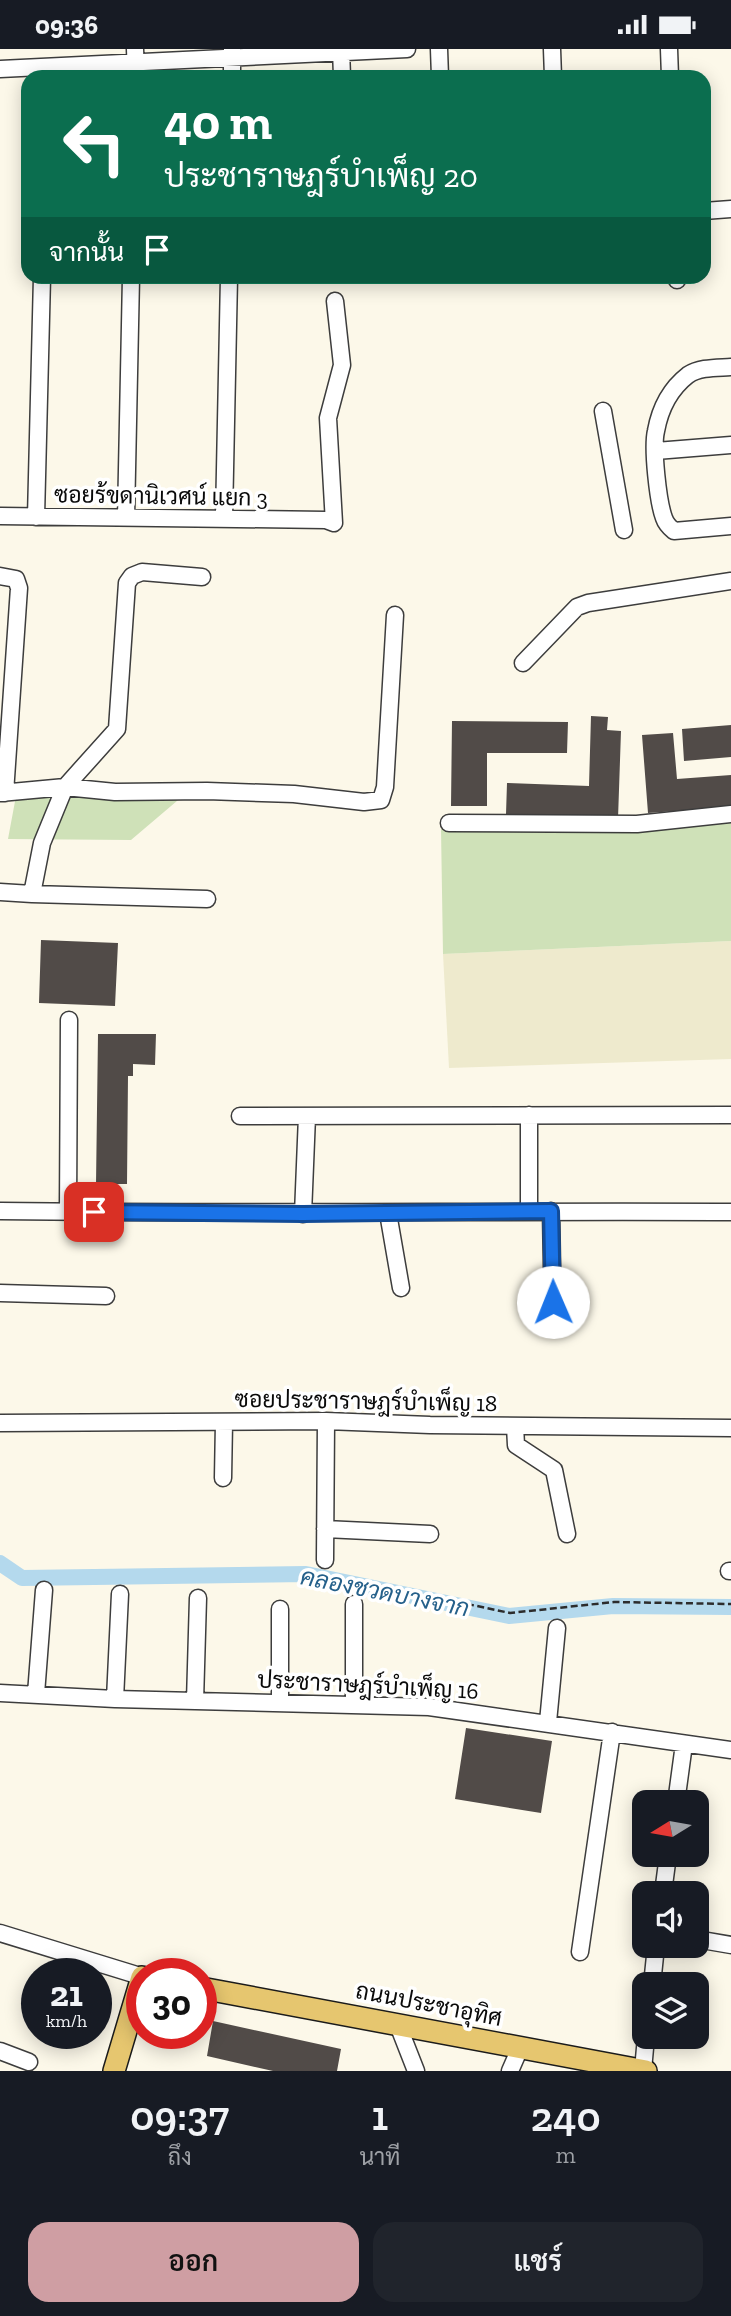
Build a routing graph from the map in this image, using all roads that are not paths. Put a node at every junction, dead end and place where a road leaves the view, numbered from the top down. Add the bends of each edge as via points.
1 (407, 49) edge
2 (439, 49) edge
3 (552, 49) edge
4 (669, 49) edge
5 (341, 50) edge
6 (233, 53) edge
7 (136, 63) edge
8 (0, 69) edge
9 (21, 70) edge
10 (67, 70) edge
11 (342, 70) edge
12 (440, 70) edge
13 (553, 70) edge
14 (670, 70) edge
15 (731, 209) edge
16 (711, 210) edge
17 (42, 284) edge
18 (131, 284) edge
19 (229, 284) edge
20 (335, 301) dead end
21 (731, 367) edge
22 (603, 411) dead end
23 (731, 445) edge
24 (656, 451) junction
25 (0, 516) edge
26 (36, 517) junction
27 (126, 518) junction
28 (224, 518) junction
29 (731, 526) edge
30 (624, 530) dead end
31 (0, 576) edge
32 (202, 577) dead end
33 (731, 581) edge
34 (395, 615) dead end
35 (523, 663) dead end
36 (65, 787) junction
37 (2, 793) edge
38 (731, 814) edge
39 (449, 823) dead end
40 (0, 893) edge
41 (32, 894) junction
42 (207, 899) dead end
43 (69, 1020) dead end
44 (529, 1115) junction
45 (731, 1115) edge
46 (240, 1116) dead end
47 (307, 1116) junction
48 (0, 1211) edge
49 (529, 1211) junction
50 (551, 1211) junction
51 (68, 1212) junction
52 (731, 1212) edge
53 (388, 1213) junction
54 (303, 1214) junction
55 (401, 1288) dead end
56 (0, 1293) edge
57 (106, 1296) dead end
58 (553, 1325) dead end
59 (326, 1421) junction
60 (224, 1422) junction
61 (0, 1423) edge
62 (515, 1426) junction
63 (731, 1428) edge
64 (223, 1478) dead end
65 (325, 1529) junction
66 (430, 1534) dead end
67 (567, 1534) dead end
68 (325, 1560) dead end
69 (44, 1590) dead end
70 (120, 1594) dead end
71 (198, 1598) dead end
72 (354, 1604) dead end
73 (280, 1609) dead end
74 (557, 1628) dead end
75 (0, 1693) edge
76 (36, 1694) junction
77 (115, 1699) junction
78 (195, 1700) junction
79 (280, 1701) junction
80 (354, 1704) junction
81 (548, 1722) junction
82 (612, 1732) junction
83 (684, 1744) junction
84 (731, 1750) edge
85 (678, 1790) edge
86 (0, 1933) edge
87 (709, 1941) edge
88 (731, 1945) edge
89 (580, 1952) dead end
90 (126, 1971) edge
91 (217, 1991) edge
92 (398, 2025) junction
93 (126, 2029) edge
94 (520, 2047) junction
95 (645, 2049) edge
96 (0, 2051) edge
97 (29, 2062) dead end
98 (114, 2071) edge
99 (416, 2071) edge
100 (510, 2071) edge
101 (644, 2071) edge

1 - 5 street
2 - 12 street
3 - 13 street
4 - 14 street
5 - 6 street
5 - 11 street
6 - 7 street
7 - 10 street
8 - 9 street
15 - 16 street
17 - 26 street
18 - 27 street
19 - 28 street
20 - 28 street, ซอยร้ขดานิเวศน์ แยก 3 via 342,365 328,418 328,521
21 - 24 street via 700,370 673,390 655,433
22 - 30 street
23 - 24 street
24 - 29 street via 668,527 674,531
25 - 26 street, ซอยร้ขดานิเวศน์ แยก 3
26 - 27 street, ซอยร้ขดานิเวศน์ แยก 3
27 - 28 street, ซอยร้ขดานิเวศน์ แยก 3
31 - 37 street via 16,579 19,588
32 - 36 street via 142,572 127,583 117,729
33 - 35 street via 577,607
34 - 36 street via 381,800
36 - 37 street
36 - 41 street via 41,843
38 - 39 street via 637,824
40 - 41 street
41 - 42 street
43 - 51 street
44 - 45 street
44 - 47 street
44 - 49 street
46 - 47 street
47 - 54 street
48 - 51 street
49 - 50 street
49 - 53 street
50 - 52 street
50 - 58 street
51 - 54 street
53 - 54 street
53 - 55 street
56 - 57 street
59 - 60 street, ซอยประชาราษฎร์บำเพ็ญ 18
59 - 62 street, ซอยประชาราษฎร์บำเพ็ญ 18
59 - 65 street
60 - 61 street, ซอยประชาราษฎร์บำเพ็ญ 18
60 - 64 street
62 - 63 street, ซอยประชาราษฎร์บำเพ็ญ 18
62 - 67 street via 516,1445 554,1470
65 - 66 street
65 - 68 street
69 - 76 street
70 - 77 street
71 - 78 street
72 - 80 street
73 - 79 street
74 - 81 street
75 - 76 street, ประชาราษฎร์บำเพ็ญ 16
76 - 77 street, ประชาราษฎร์บำเพ็ญ 16
77 - 78 street, ประชาราษฎร์บำเพ็ญ 16
78 - 79 street, ประชาราษฎร์บำเพ็ญ 16
79 - 80 street, ประชาราษฎร์บำเพ็ญ 16
80 - 81 street, ประชาราษฎร์บำเพ็ญ 16 via 429,1707
81 - 82 street, ประชาราษฎร์บำเพ็ญ 16
82 - 83 street, ประชาราษฎร์บำเพ็ญ 16
82 - 89 street
83 - 84 street, ประชาราษฎร์บำเพ็ญ 16
83 - 85 street
86 - 90 street
87 - 88 street
91 - 92 main road, ถนนประชาอุทิศ
92 - 94 main road, ถนนประชาอุทิศ
92 - 99 street
93 - 98 main road
94 - 100 street
94 - 101 main road, ถนนประชาอุทิศ
95 - 101 street
96 - 97 street

